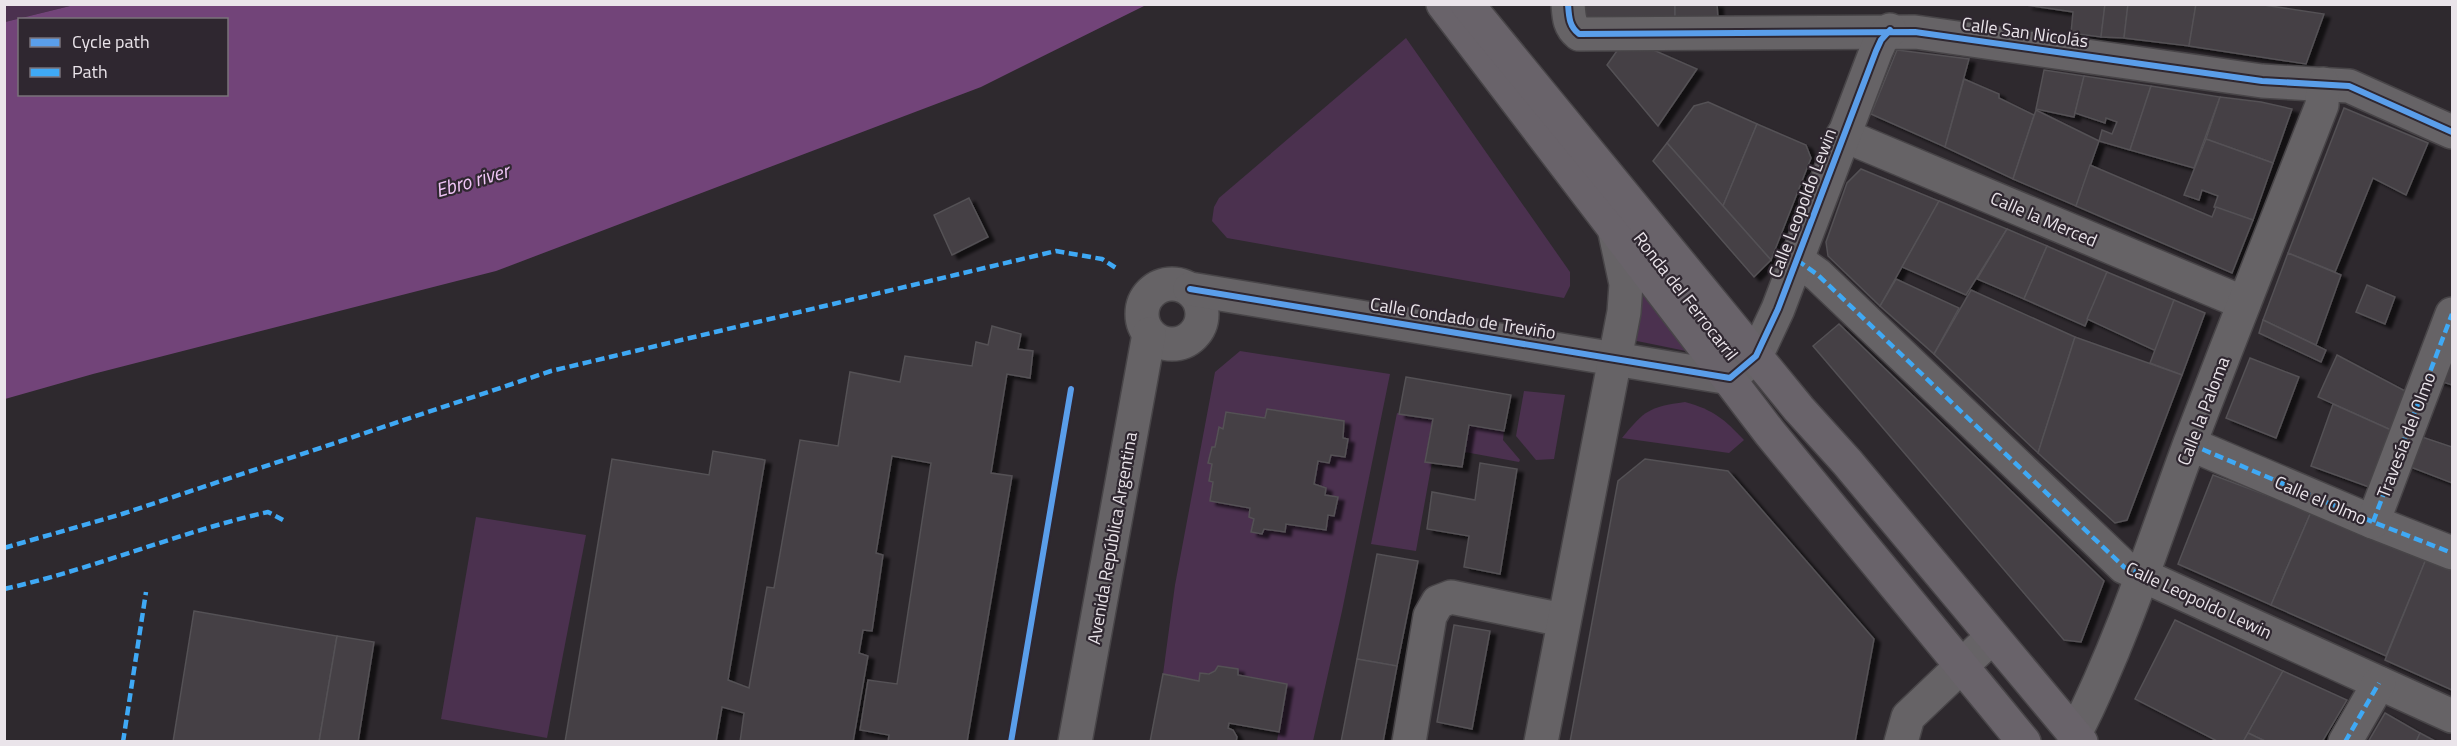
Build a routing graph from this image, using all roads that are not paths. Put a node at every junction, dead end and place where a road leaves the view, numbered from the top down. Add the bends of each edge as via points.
1 (1443, 4) edge
2 (1467, 4) edge
3 (1568, 4) edge
4 (1890, 30) junction
5 (2323, 84) junction
6 (2452, 132) edge
7 (1843, 135) junction
8 (1614, 228) junction
9 (1797, 260) junction
10 (1190, 289) junction
11 (2244, 303) junction
12 (2452, 314) edge
13 (1149, 334) junction
14 (1756, 356) junction
15 (1616, 361) junction
16 (1730, 378) junction
17 (2190, 444) junction
18 (2373, 522) junction
19 (2452, 554) edge
20 (2142, 575) junction
21 (1563, 620) junction
22 (1992, 637) junction
23 (1962, 667) junction
24 (2379, 682) junction
25 (2452, 716) edge
26 (2078, 738) edge
27 (1075, 741) edge
28 (1409, 741) edge
29 (1541, 741) edge
30 (1901, 741) edge
31 (2024, 741) edge
32 (2345, 741) edge

1 - 8 main road, Ronda del Ferrocarril
2 - 14 main road, Ronda del Ferrocarril
3 - 4 street, Calle San Nicolás via 1569,21 1579,34
4 - 5 street, Calle San Nicolás via 2262,81
4 - 7 street, Calle Leopoldo Lewin via 1875,51
5 - 6 street, Calle San Nicolás via 2349,86
5 - 11 street, Calle la Paloma via 2322,105
7 - 9 street, Calle Leopoldo Lewin
7 - 11 street, Calle la Merced
8 - 15 street via 1626,284
8 - 16 main road, Ronda del Ferrocarril
9 - 14 street, Calle Leopoldo Lewin
9 - 20 street, Calle Leopoldo Lewin via 2124,567
10 - 13 street via 1173,283 1150,293 1142,309
10 - 13 street via 1201,306 1200,326 1194,334 1177,344
10 - 15 street, Calle Condado de Treviño
11 - 17 street, Calle la Paloma
12 - 18 street, Travesía del Olmo
13 - 27 street, Avenida República Argentina
14 - 16 street, Calle Leopoldo Lewin
14 - 22 main road, Ronda del Ferrocarril
15 - 16 street, Calle Condado de Treviño
15 - 21 street
16 - 23 main road, Ronda del Ferrocarril via 1770,434
17 - 18 street, Calle el Olmo
17 - 20 street, Calle la Paloma
18 - 19 street, Calle el Olmo
20 - 24 street, Calle Leopoldo Lewin
20 - 26 street, Calle la Paloma
21 - 28 street via 1451,597 1438,602 1430,616
21 - 29 street
22 - 23 street
22 - 26 main road, Ronda del Ferrocarril
23 - 30 street via 1908,717
23 - 31 main road, Ronda del Ferrocarril
24 - 25 street, Calle Leopoldo Lewin
24 - 32 street

